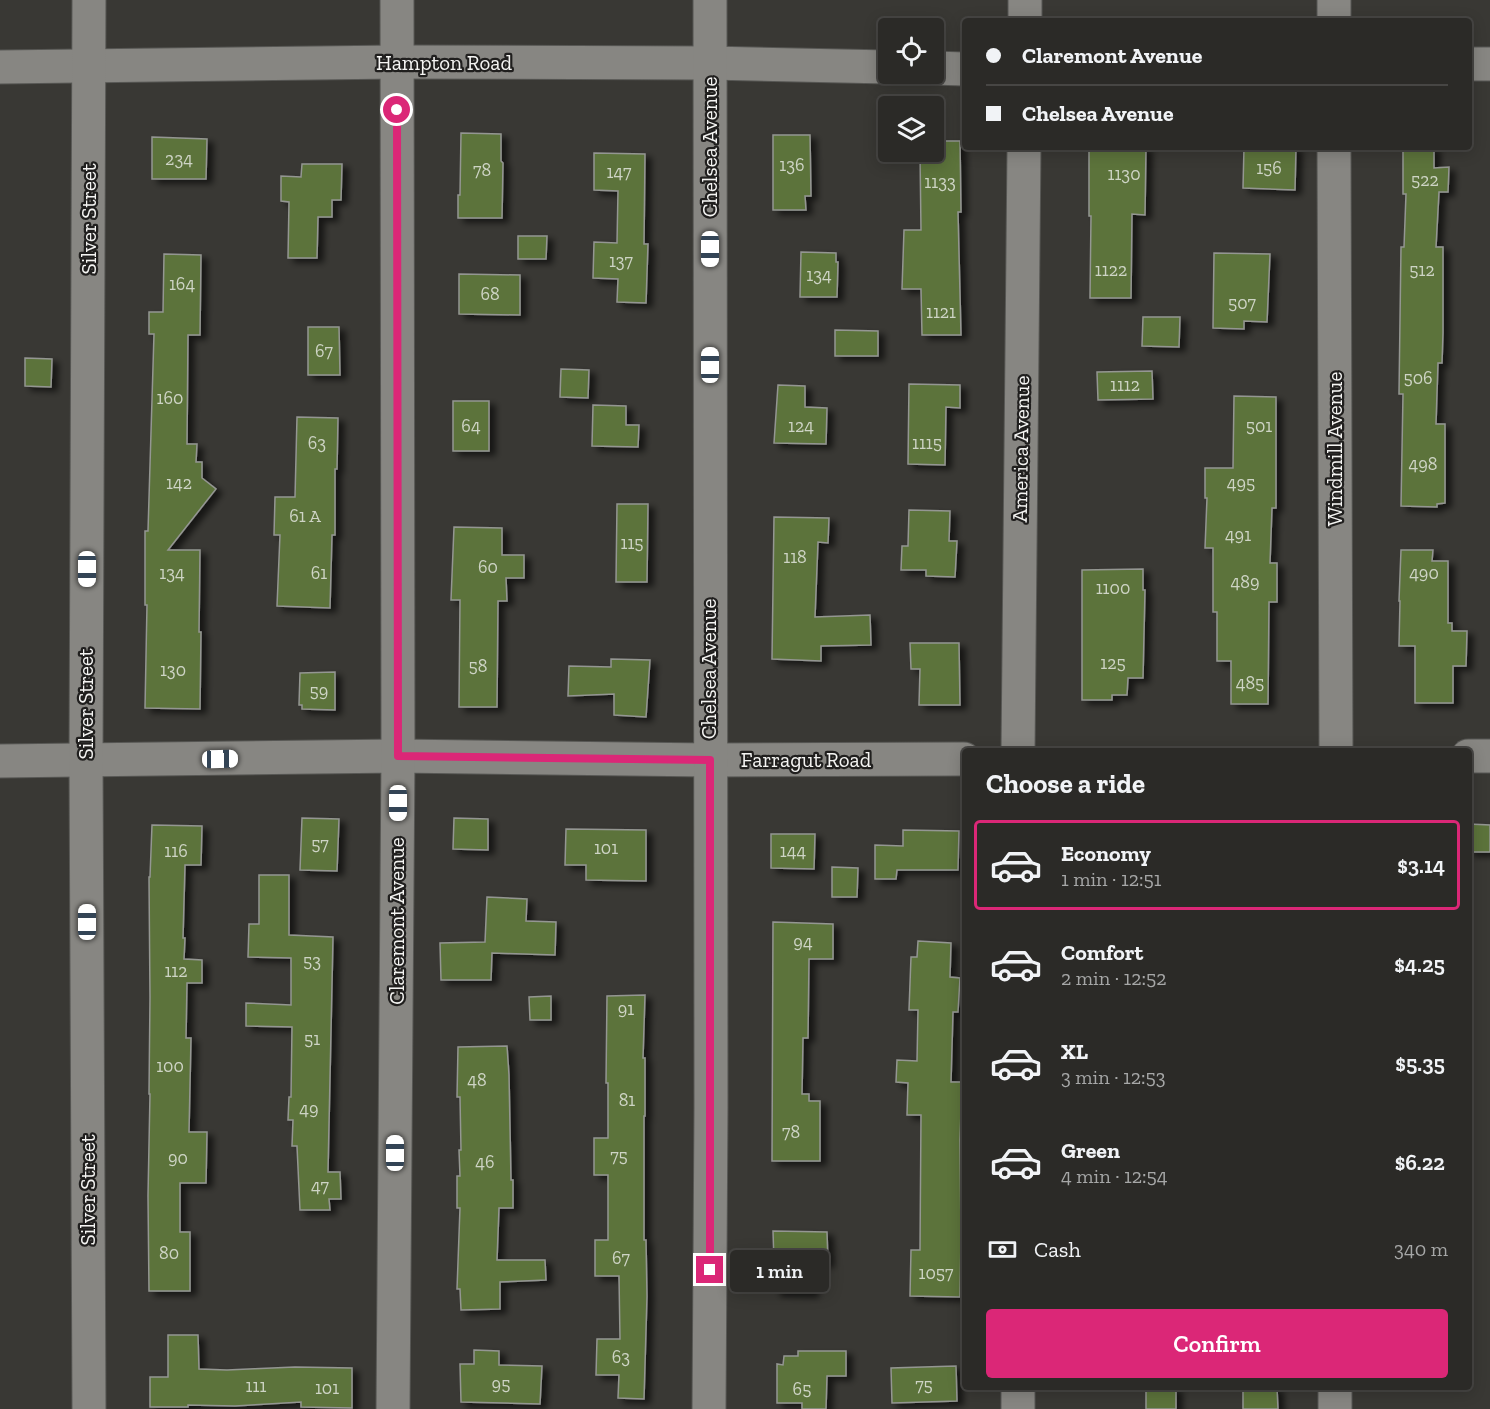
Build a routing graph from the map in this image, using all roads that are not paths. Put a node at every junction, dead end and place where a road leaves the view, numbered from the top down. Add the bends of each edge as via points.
1 (90, 0) edge
2 (397, 0) edge
3 (710, 0) edge
4 (1025, 0) edge
5 (1334, 0) edge
6 (1025, 18) edge
7 (1334, 18) edge
8 (397, 62) junction
9 (710, 63) junction
10 (1472, 64) edge
11 (1490, 64) edge
12 (90, 66) junction
13 (0, 67) edge
14 (878, 67) edge
15 (944, 68) edge
16 (962, 69) edge
17 (1024, 150) edge
18 (1334, 150) edge
19 (1018, 748) edge
20 (1336, 748) edge
21 (398, 756) junction
22 (1472, 756) edge
23 (1490, 756) edge
24 (962, 759) edge
25 (86, 760) junction
26 (710, 760) junction
27 (0, 761) edge
28 (1018, 1390) edge
29 (1335, 1390) edge
30 (88, 1409) edge
31 (393, 1409) edge
32 (709, 1409) edge
33 (1018, 1409) edge
34 (1335, 1409) edge

1 - 12 street, Silver Street
2 - 8 street, Claremont Avenue
3 - 9 street, Chelsea Avenue
4 - 6 street
5 - 7 street
8 - 9 street, Hampton Road
8 - 12 street, Hampton Road
8 - 21 street, Claremont Avenue
9 - 14 street, Hampton Road
9 - 26 street, Chelsea Avenue
10 - 11 street
12 - 13 street, Hampton Road
12 - 25 street, Silver Street
15 - 16 street
17 - 19 street, America Avenue
18 - 20 street, Windmill Avenue
21 - 25 street, Farragut Road
21 - 26 street, Farragut Road
21 - 31 street, Claremont Avenue
22 - 23 street
24 - 26 street, Farragut Road
25 - 27 street, Farragut Road
25 - 30 street, Silver Street
26 - 32 street, Chelsea Avenue
28 - 33 street
29 - 34 street

